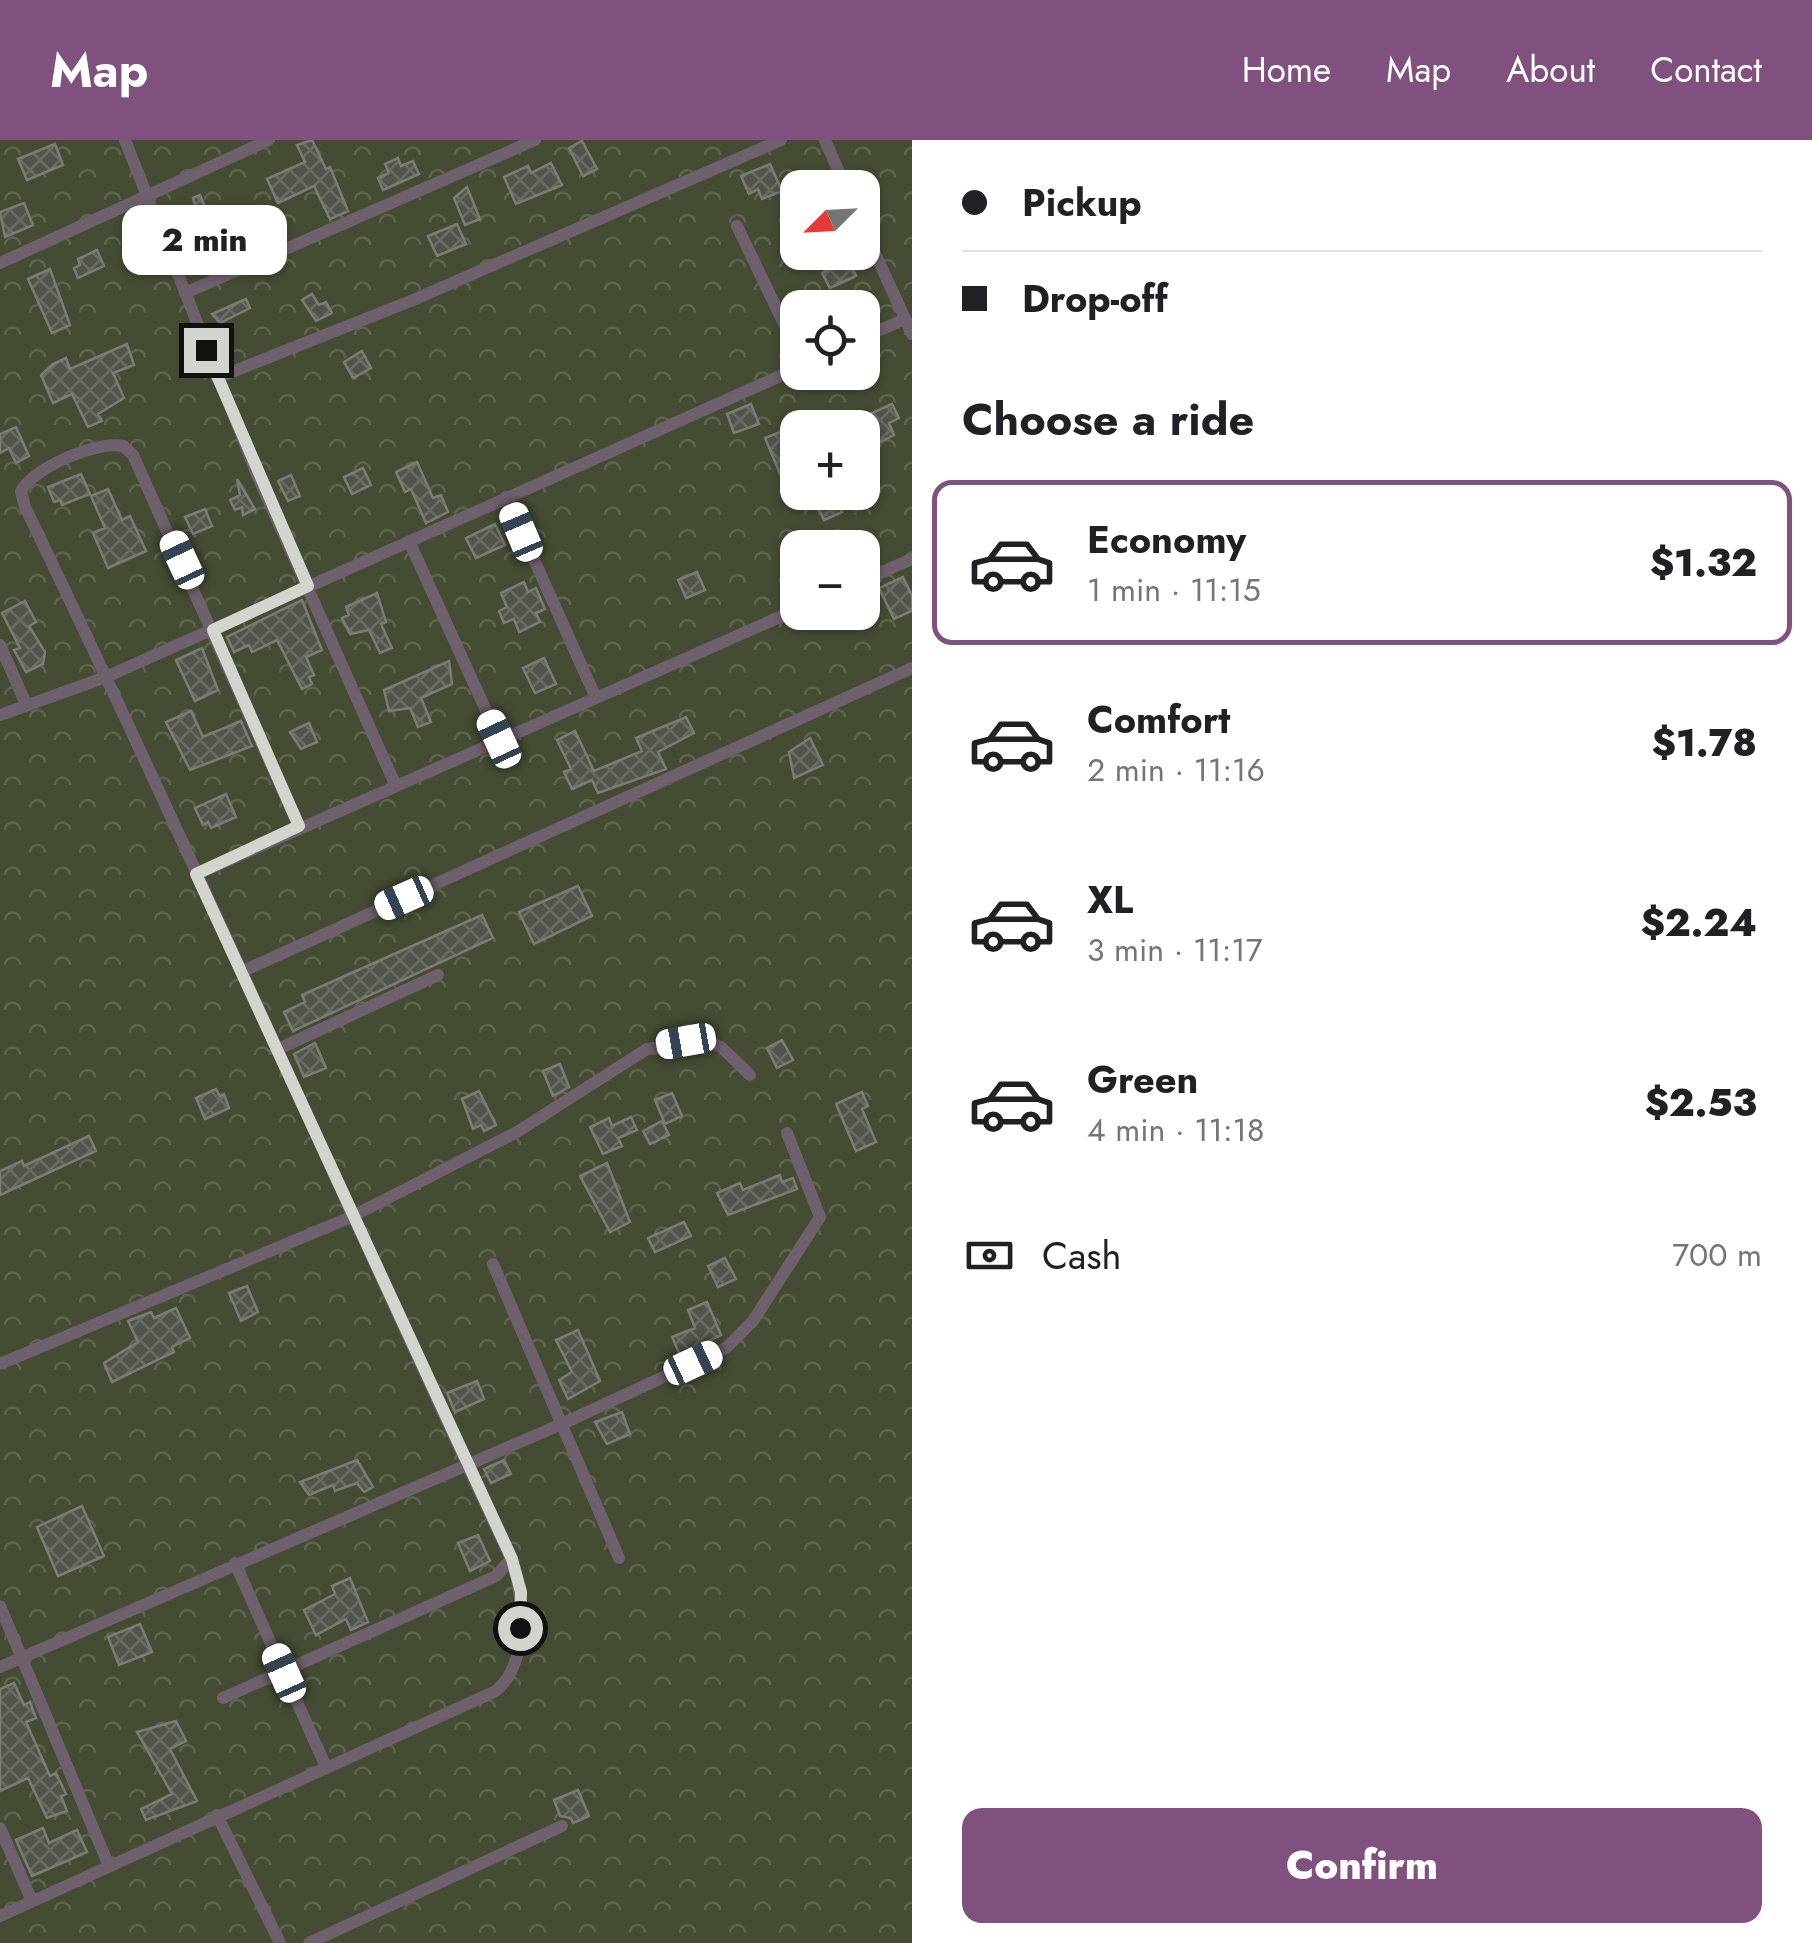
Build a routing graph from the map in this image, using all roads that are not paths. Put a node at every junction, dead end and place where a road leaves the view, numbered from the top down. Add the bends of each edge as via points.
1 (125, 140) edge
2 (270, 140) edge
3 (536, 140) edge
4 (781, 140) edge
5 (825, 140) edge
6 (838, 170) edge
7 (147, 195) junction
8 (736, 226) dead end
9 (0, 262) edge
10 (880, 264) edge
11 (184, 293) junction
12 (780, 317) edge
13 (905, 319) junction
14 (880, 330) edge
15 (912, 334) edge
16 (780, 376) edge
17 (217, 378) junction
18 (506, 497) junction
19 (409, 541) junction
20 (912, 559) edge
21 (880, 573) edge
22 (308, 586) junction
23 (780, 618) edge
24 (213, 630) junction
25 (0, 645) edge
26 (912, 668) edge
27 (106, 677) junction
28 (596, 698) junction
29 (26, 704) junction
30 (0, 716) edge
31 (499, 739) junction
32 (394, 784) junction
33 (299, 826) junction
34 (196, 874) junction
35 (241, 972) junction
36 (438, 975) dead end
37 (276, 1050) junction
38 (750, 1075) dead end
39 (787, 1133) dead end
40 (351, 1217) junction
41 (492, 1264) dead end
42 (0, 1364) edge
43 (564, 1424) junction
44 (466, 1462) junction
45 (619, 1558) dead end
46 (512, 1559) junction
47 (235, 1562) junction
48 (0, 1606) edge
49 (21, 1657) junction
50 (0, 1667) edge
51 (284, 1673) junction
52 (223, 1698) dead end
53 (326, 1767) junction
54 (217, 1815) junction
55 (562, 1826) dead end
56 (0, 1828) edge
57 (109, 1866) junction
58 (32, 1901) junction
59 (0, 1916) edge
60 (280, 1943) edge
61 (309, 1943) edge

1 - 7 street
2 - 7 street
3 - 11 street
4 - 17 street
5 - 6 street
7 - 9 street
7 - 11 street
8 - 12 street
10 - 13 street
11 - 17 street
13 - 14 street
13 - 15 street
16 - 18 street
17 - 22 street
18 - 19 street
18 - 28 street
19 - 22 street
19 - 31 street
20 - 21 street
22 - 24 street
22 - 32 street
23 - 28 street
24 - 27 street
24 - 27 street via 134,456 115,444 76,456 32,478 21,492
24 - 33 street
25 - 29 street
26 - 35 street
27 - 29 street
27 - 34 street
28 - 31 street
29 - 30 street
31 - 32 street
32 - 33 street
33 - 34 street
34 - 35 street
35 - 37 street
36 - 37 street
37 - 40 street
38 - 40 street via 722,1047 706,1041 647,1048 517,1132
39 - 43 street via 820,1216 753,1321 726,1348
40 - 42 street
40 - 44 street
41 - 43 street
43 - 44 street
43 - 45 street
44 - 46 street
44 - 47 street
46 - 51 street via 496,1576
46 - 53 street via 522,1610 502,1686
47 - 49 street
47 - 51 street
48 - 49 street
49 - 50 street
49 - 57 street
51 - 52 street
51 - 53 street
53 - 54 street
54 - 57 street
54 - 60 street
55 - 61 street
56 - 58 street
57 - 58 street
58 - 59 street

